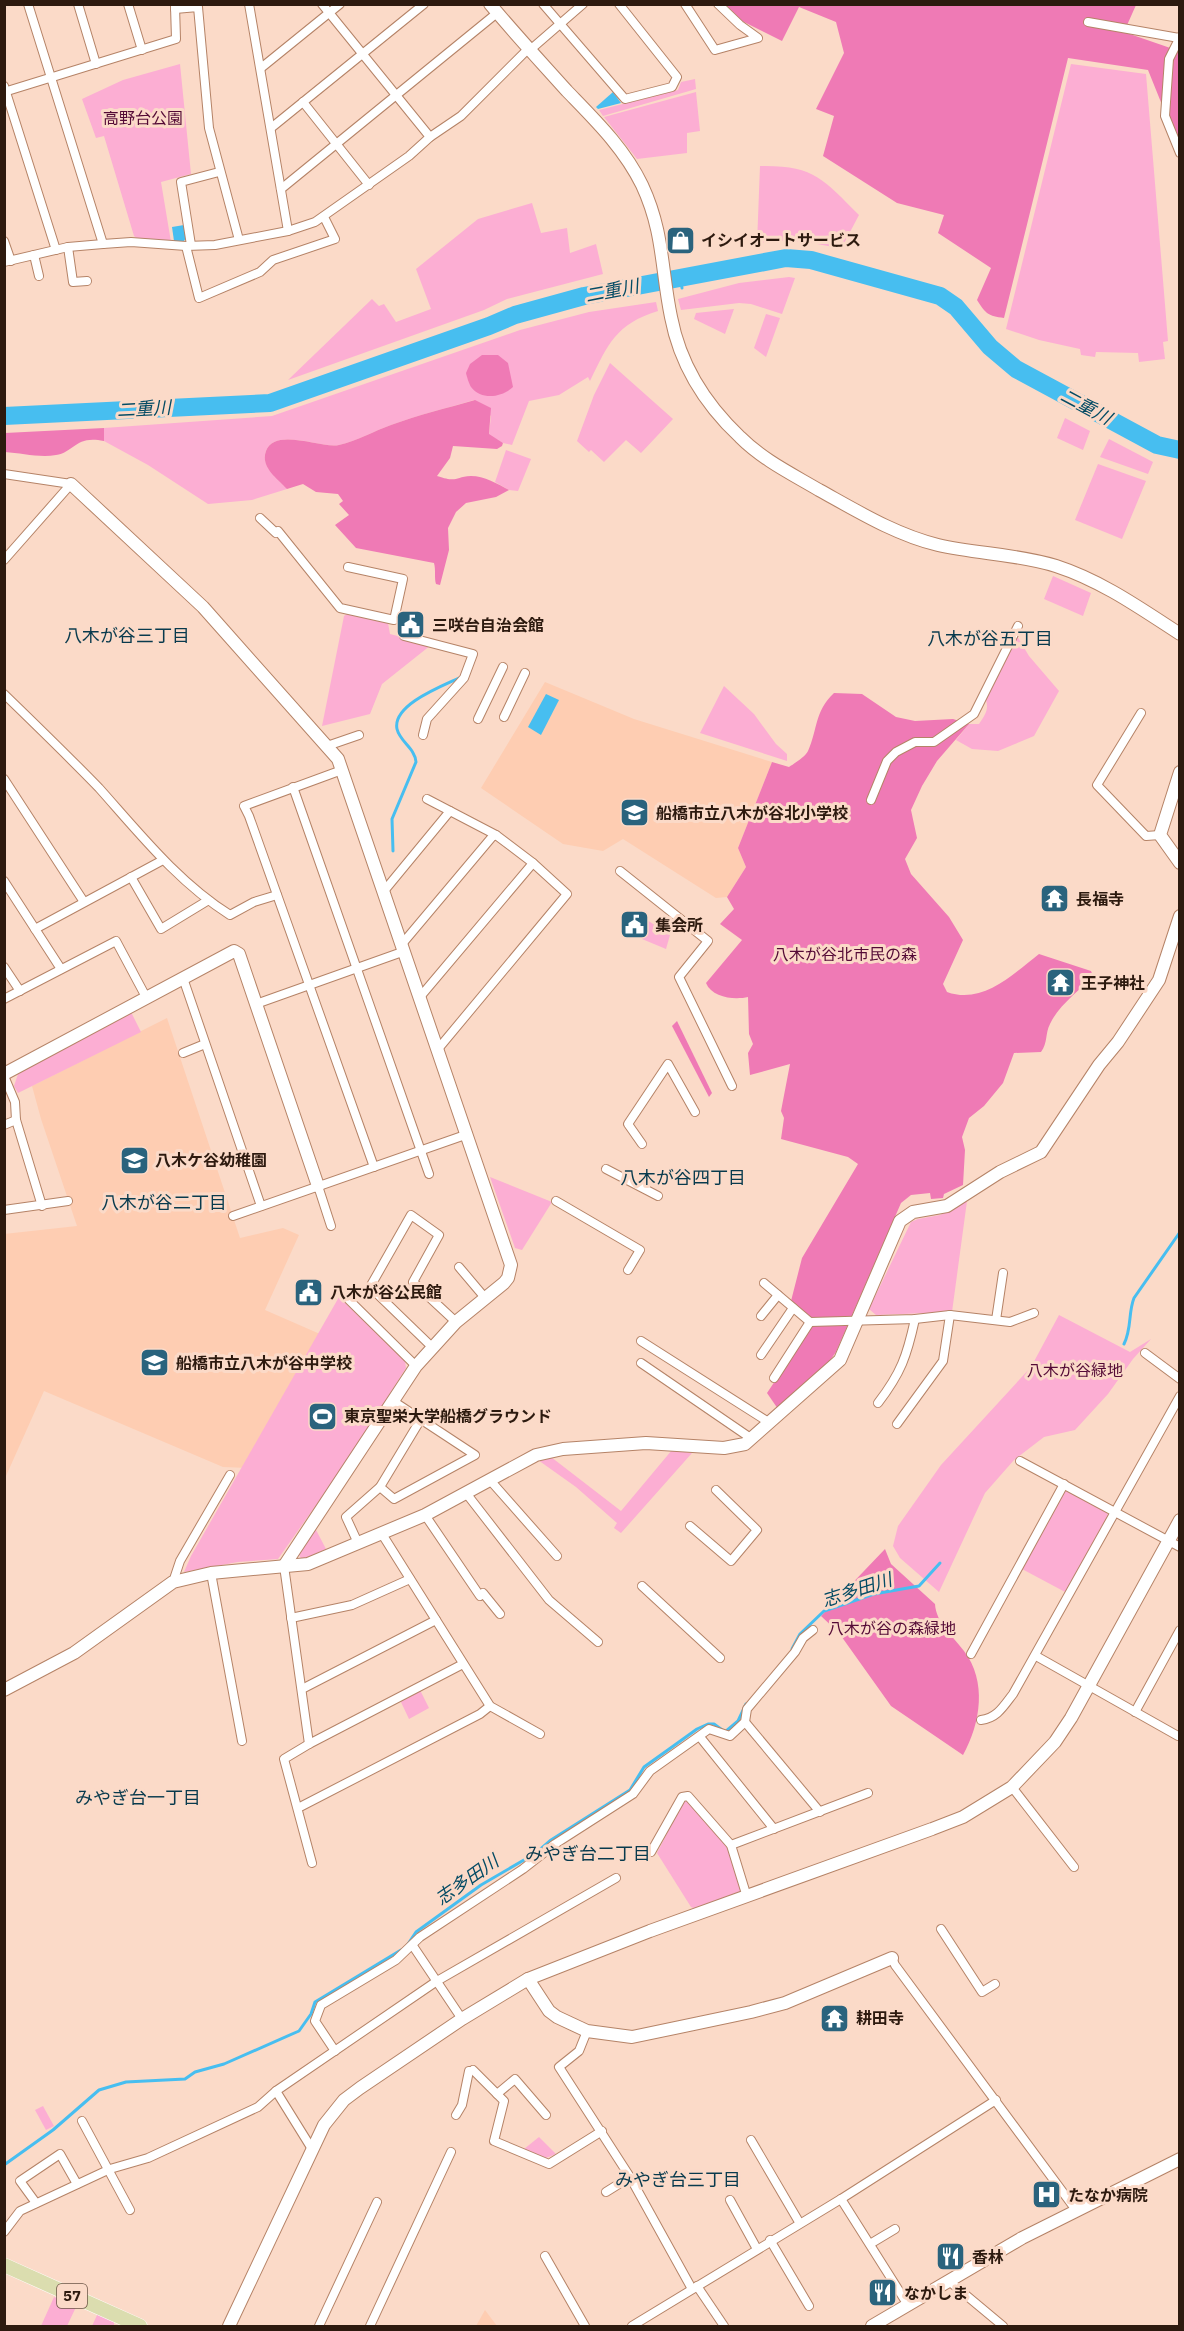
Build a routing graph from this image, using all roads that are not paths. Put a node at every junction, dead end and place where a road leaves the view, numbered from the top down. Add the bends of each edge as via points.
1 (28, 4) edge
2 (78, 4) edge
3 (128, 4) edge
4 (258, 4) edge
5 (322, 4) edge
6 (340, 4) edge
7 (424, 4) edge
8 (543, 4) edge
9 (584, 4) edge
10 (619, 4) edge
11 (685, 4) edge
12 (718, 4) edge
13 (175, 7) edge
14 (249, 8) edge
15 (494, 9) edge
16 (329, 13) junction
17 (1088, 22) dead end
18 (559, 24) junction
19 (1179, 37) edge
20 (142, 50) junction
21 (529, 50) junction
22 (362, 54) junction
23 (1169, 59) junction
24 (1179, 59) edge
25 (96, 64) junction
26 (261, 68) junction
27 (51, 78) junction
28 (5, 90) edge
29 (396, 96) junction
30 (303, 102) junction
31 (271, 128) junction
32 (430, 137) junction
33 (336, 143) junction
34 (1179, 153) edge
35 (219, 172) junction
36 (369, 184) junction
37 (281, 189) junction
38 (324, 217) junction
39 (288, 231) junction
40 (239, 240) junction
41 (4, 241) edge
42 (103, 244) junction
43 (188, 245) junction
44 (68, 247) junction
45 (56, 250) junction
46 (34, 255) junction
47 (8, 261) edge
48 (39, 276) dead end
49 (87, 281) dead end
50 (4, 474) edge
51 (71, 484) junction
52 (261, 518) dead end
53 (4, 560) edge
54 (348, 567) dead end
55 (1018, 626) dead end
56 (1179, 634) edge
57 (404, 636) dead end
58 (503, 667) dead end
59 (525, 673) dead end
60 (4, 694) edge
61 (1141, 713) dead end
62 (504, 717) dead end
63 (478, 719) dead end
64 (359, 735) dead end
65 (423, 735) dead end
66 (327, 746) junction
67 (342, 770) junction
68 (1179, 772) edge
69 (4, 779) edge
70 (293, 787) junction
71 (427, 799) dead end
72 (871, 800) dead end
73 (450, 811) junction
74 (496, 835) junction
75 (1160, 835) junction
76 (163, 860) junction
77 (533, 863) junction
78 (1179, 863) edge
79 (620, 871) dead end
80 (131, 877) junction
81 (4, 881) edge
82 (384, 891) junction
83 (277, 895) junction
84 (207, 901) junction
85 (84, 903) junction
86 (1179, 916) edge
87 (35, 929) junction
88 (403, 948) junction
89 (4, 967) edge
90 (357, 968) junction
91 (61, 969) junction
92 (183, 978) junction
93 (309, 985) junction
94 (20, 991) junction
95 (146, 997) junction
96 (420, 997) junction
97 (4, 999) edge
98 (256, 1004) junction
99 (205, 1044) junction
100 (438, 1049) junction
101 (183, 1053) dead end
102 (4, 1075) edge
103 (732, 1086) dead end
104 (695, 1112) dead end
105 (15, 1120) junction
106 (4, 1125) edge
107 (468, 1134) junction
108 (642, 1144) dead end
109 (421, 1150) junction
110 (374, 1167) junction
111 (606, 1169) dead end
112 (429, 1174) dead end
113 (318, 1186) junction
114 (657, 1196) dead end
115 (69, 1201) dead end
116 (556, 1201) dead end
117 (42, 1206) junction
118 (261, 1206) junction
119 (4, 1210) edge
120 (233, 1216) dead end
121 (332, 1226) dead end
122 (459, 1267) dead end
123 (628, 1269) dead end
124 (1003, 1273) dead end
125 (764, 1283) dead end
126 (344, 1295) dead end
127 (778, 1295) junction
128 (486, 1299) junction
129 (793, 1308) junction
130 (1034, 1313) dead end
131 (950, 1315) junction
132 (761, 1316) dead end
133 (858, 1319) junction
134 (915, 1319) junction
135 (996, 1320) junction
136 (456, 1322) junction
137 (810, 1322) junction
138 (641, 1341) dead end
139 (432, 1347) junction
140 (1145, 1353) dead end
141 (761, 1355) dead end
142 (641, 1363) dead end
143 (416, 1366) junction
144 (774, 1378) dead end
145 (1179, 1379) edge
146 (1179, 1396) edge
147 (393, 1401) junction
148 (878, 1403) dead end
149 (421, 1419) junction
150 (770, 1424) junction
151 (897, 1424) dead end
152 (752, 1439) junction
153 (1020, 1461) dead end
154 (230, 1475) dead end
155 (489, 1479) junction
156 (1064, 1485) junction
157 (380, 1487) junction
158 (716, 1490) dead end
159 (466, 1492) junction
160 (1115, 1511) junction
161 (425, 1515) junction
162 (1179, 1520) edge
163 (690, 1526) dead end
164 (382, 1534) junction
165 (358, 1542) junction
166 (1174, 1544) edge
167 (557, 1556) dead end
168 (284, 1566) junction
169 (211, 1573) junction
170 (410, 1579) junction
171 (173, 1582) junction
172 (642, 1586) dead end
173 (500, 1614) dead end
174 (291, 1618) junction
175 (436, 1620) junction
176 (813, 1630) dead end
177 (1179, 1630) edge
178 (598, 1642) dead end
179 (971, 1654) dead end
180 (1036, 1656) junction
181 (720, 1658) dead end
182 (463, 1664) junction
183 (1089, 1686) junction
184 (302, 1689) junction
185 (4, 1690) edge
186 (490, 1707) junction
187 (1135, 1712) junction
188 (981, 1719) dead end
189 (745, 1722) junction
190 (540, 1734) dead end
191 (1178, 1736) edge
192 (700, 1737) junction
193 (242, 1741) dead end
194 (309, 1743) junction
195 (1012, 1787) junction
196 (868, 1793) dead end
197 (298, 1808) junction
198 (820, 1812) junction
199 (774, 1829) junction
200 (731, 1845) junction
201 (651, 1852) dead end
202 (312, 1863) dead end
203 (1074, 1867) dead end
204 (616, 1878) dead end
205 (747, 1897) junction
206 (942, 1929) dead end
207 (413, 1946) junction
208 (892, 1958) joint
209 (528, 1980) junction
210 (437, 1981) junction
211 (995, 1984) dead end
212 (462, 2019) junction
213 (587, 2031) junction
214 (335, 2051) junction
215 (276, 2091) junction
216 (497, 2094) junction
217 (996, 2100) junction
218 (456, 2115) dead end
219 (546, 2115) dead end
220 (82, 2121) dead end
221 (602, 2131) junction
222 (751, 2140) dead end
223 (312, 2149) junction
224 (451, 2152) dead end
225 (1179, 2159) edge
226 (110, 2169) junction
227 (630, 2177) junction
228 (77, 2184) junction
229 (606, 2192) dead end
230 (841, 2199) junction
231 (730, 2200) dead end
232 (377, 2202) dead end
233 (36, 2203) junction
234 (130, 2210) dead end
235 (1076, 2211) junction
236 (799, 2222) junction
237 (896, 2229) dead end
238 (4, 2232) edge
239 (770, 2240) junction
240 (870, 2244) junction
241 (757, 2249) junction
242 (545, 2256) dead end
243 (4, 2265) edge
244 (949, 2281) junction
245 (694, 2288) junction
246 (908, 2305) junction
247 (809, 2306) dead end
248 (117, 2322) edge
249 (140, 2326) edge
250 (229, 2326) edge
251 (319, 2326) edge
252 (370, 2326) edge
253 (585, 2326) edge
254 (632, 2326) edge
255 (724, 2326) edge
256 (872, 2326) edge
257 (1003, 2326) edge

1 - 27 street
2 - 25 street
3 - 20 street
4 - 14 street
5 - 16 street
6 - 16 street
7 - 22 street
8 - 18 street
9 - 18 street
10 - 18 street via 677,77 672,87 625,99
11 - 12 street via 715,50 759,38
13 - 20 street via 176,39
13 - 35 street via 198,7 209,128
14 - 26 street
15 - 21 street
15 - 29 street
16 - 22 street
16 - 26 street
17 - 19 street
18 - 21 street
19 - 23 street
20 - 25 street
21 - 32 street via 461,116
21 - 56 street via 609,135 633,168 661,239 667,296 682,356 698,387 740,438 770,461 917,539 978,554 1025,559 1079,574
22 - 29 street
22 - 30 street
23 - 24 street
23 - 34 street via 1165,116
25 - 27 street
26 - 31 street
27 - 28 street
27 - 42 street
28 - 45 street
29 - 32 street
29 - 33 street
30 - 31 street
30 - 33 street
31 - 37 street
32 - 36 street
33 - 36 street
33 - 37 street
35 - 40 street
35 - 43 street via 182,182
36 - 38 street
37 - 39 street
38 - 39 street
38 - 43 street via 334,239 273,260 260,272 199,298
39 - 40 street
40 - 43 street
41 - 47 street
42 - 43 street
42 - 44 street
44 - 45 street
44 - 49 street via 73,282
45 - 46 street
46 - 47 street
46 - 48 street
50 - 51 street
51 - 53 street
51 - 66 street via 203,607
52 - 54 street via 340,608 394,620 403,579
55 - 72 street via 974,714 934,742 915,742 896,752 887,761
57 - 65 street via 473,654 464,678 427,719
58 - 63 street
59 - 62 street
60 - 76 street via 74,762
61 - 75 street via 1097,785 1146,836
64 - 66 street
66 - 67 street
67 - 70 street
67 - 82 street
68 - 75 street
69 - 85 street
70 - 83 street via 244,806
70 - 90 street
71 - 73 street
73 - 74 street
73 - 82 street
74 - 77 street
74 - 88 street
75 - 78 street
76 - 80 street
76 - 84 street
77 - 96 street
77 - 100 street via 567,894
79 - 103 street via 708,941 679,977
80 - 84 street via 161,929
80 - 85 street
81 - 87 street
82 - 88 street
83 - 84 street via 230,915
83 - 93 street
85 - 87 street
86 - 133 street via 1159,980 1050,1142 1041,1152 1000,1172 947,1206 906,1215
87 - 91 street
88 - 90 street
88 - 96 street
89 - 94 street
90 - 93 street
90 - 109 street
91 - 94 street
91 - 95 street via 116,941
92 - 95 street
92 - 98 street via 234,951 239,954
92 - 99 street
93 - 98 street
93 - 110 street
94 - 97 street
95 - 102 street
96 - 100 street
98 - 113 street
99 - 101 street
99 - 118 street
100 - 107 street
102 - 105 street via 15,1102
104 - 108 street via 668,1064 628,1124
105 - 106 street
105 - 117 street
107 - 109 street
107 - 128 street via 511,1265 508,1278
109 - 110 street
109 - 112 street
110 - 113 street
111 - 114 street
113 - 118 street
113 - 121 street
115 - 117 street
116 - 123 street via 640,1250
117 - 119 street
118 - 120 street
122 - 128 street
124 - 135 street
125 - 127 street
126 - 143 street
127 - 129 street
127 - 132 street
128 - 136 street
129 - 137 street
129 - 141 street
130 - 135 street via 1017,1320
131 - 134 street
131 - 135 street
131 - 151 street via 943,1361
133 - 134 street
133 - 137 street
133 - 150 street via 834,1368
134 - 148 street via 897,1378
136 - 139 street
136 - 139 street via 413,1282 440,1235 411,1215 370,1287
137 - 144 street
138 - 150 street
139 - 143 street
140 - 145 street
142 - 152 street
143 - 147 street
146 - 160 street
147 - 149 street
147 - 168 street
149 - 157 street
149 - 157 street via 475,1455 394,1499
150 - 152 street
152 - 155 street via 724,1448 646,1443 556,1450 530,1457
153 - 156 street
154 - 171 street via 180,1561
155 - 159 street
155 - 167 street
156 - 160 street
156 - 179 street
157 - 165 street via 346,1517
158 - 163 street via 757,1530 731,1562
159 - 161 street
159 - 178 street via 549,1600
160 - 166 street
160 - 180 street
161 - 164 street
161 - 173 street via 480,1596 483,1593
162 - 166 street
164 - 165 street
164 - 170 street
165 - 168 street via 308,1564
166 - 183 street
168 - 169 street
168 - 174 street
169 - 171 street
169 - 193 street
170 - 174 street via 352,1605
170 - 175 street
171 - 185 street via 74,1653
172 - 181 street
174 - 184 street
175 - 182 street
175 - 184 street
176 - 189 street via 747,1709
177 - 187 street
180 - 183 street
180 - 188 street via 998,1714
182 - 186 street
182 - 194 street
183 - 187 street
183 - 195 street via 1055,1743
184 - 194 street
186 - 190 street
186 - 197 street
187 - 191 street
189 - 192 street via 730,1736 708,1729
189 - 198 street
192 - 199 street
192 - 207 street via 650,1771 633,1794 420,1937
194 - 197 street via 284,1759
195 - 203 street
195 - 205 street via 963,1817
196 - 198 street
197 - 202 street
198 - 199 street
199 - 200 street
200 - 201 street via 688,1796 682,1797
200 - 205 street
204 - 210 street
205 - 209 street
206 - 211 street via 982,1992
207 - 210 street
207 - 214 street via 321,2005 315,2021
208 - 213 street via 751,2012 632,2037
208 - 217 street
209 - 212 street
209 - 213 street via 549,2011
210 - 212 street
210 - 214 street
212 - 223 street via 344,2100 324,2125
213 - 221 street via 579,2051 559,2067
214 - 215 street
215 - 223 street
215 - 226 street via 258,2107 148,2158
216 - 218 street via 471,2070
216 - 219 street via 514,2079
216 - 221 street via 504,2101 494,2141 549,2164
217 - 230 street
217 - 235 street
220 - 226 street
221 - 227 street
222 - 236 street
223 - 250 street
224 - 252 street
225 - 235 street
226 - 228 street
226 - 234 street
227 - 229 street
227 - 245 street
228 - 233 street
228 - 233 street via 60,2154 20,2181
230 - 236 street
230 - 240 street
231 - 241 street
232 - 251 street
233 - 238 street via 16,2214
235 - 244 street
236 - 239 street
237 - 240 street
239 - 241 street
239 - 247 street
240 - 246 street
241 - 245 street
242 - 253 street
243 - 248 main road, 57
244 - 246 street
244 - 257 street
245 - 254 street
245 - 255 street
246 - 256 street
248 - 249 main road, 57

